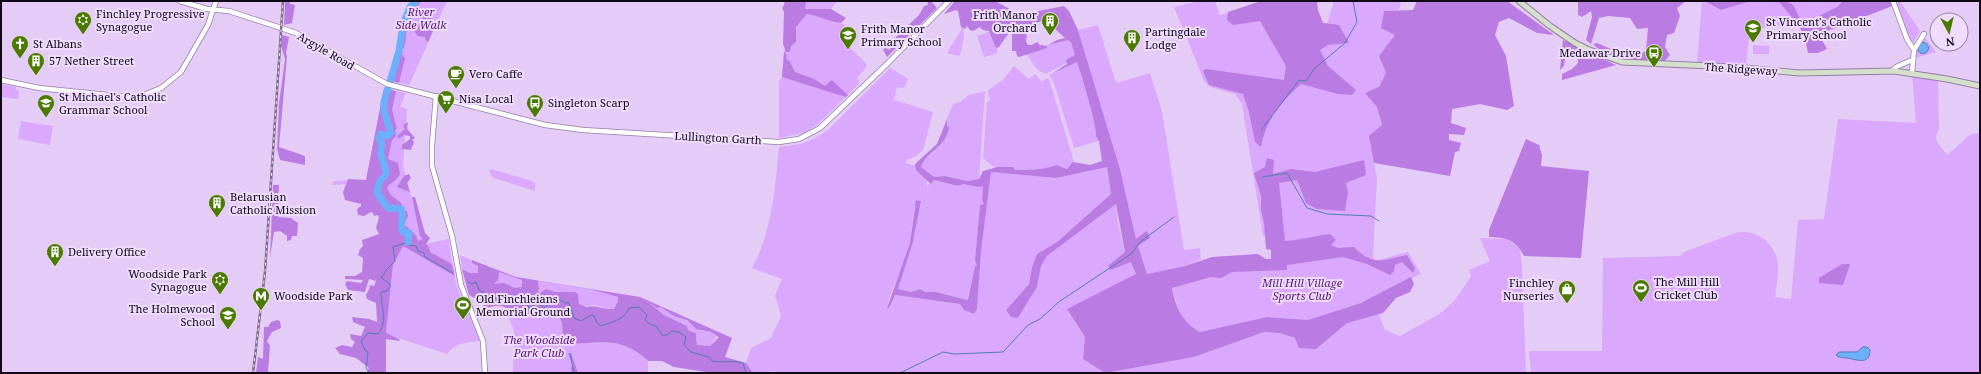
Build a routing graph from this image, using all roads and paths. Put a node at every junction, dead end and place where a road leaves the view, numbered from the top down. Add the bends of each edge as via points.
1 (180, 1) edge
2 (216, 1) edge
3 (949, 1) edge
4 (1519, 1) edge
5 (1893, 1) edge
6 (214, 9) junction
7 (1924, 34) dead end
8 (1914, 50) junction
9 (1912, 60) junction
10 (1892, 72) junction
11 (1912, 73) junction
12 (1, 80) edge
13 (1980, 86) edge
14 (436, 96) junction
15 (485, 373) edge

1 - 6 street, Argyle Road
2 - 6 street
3 - 14 street, Lullington Garth via 892,60 820,128 790,141 565,129
4 - 10 main road, The Ridgeway via 1575,43 1622,62 1800,73
5 - 8 street via 1907,39
6 - 12 street via 208,25 181,72 161,88 137,98 39,88
6 - 14 street, Argyle Road via 229,11 296,33 389,85
7 - 8 street
8 - 9 street
9 - 10 street via 1896,67
9 - 11 street
10 - 11 main road, The Ridgeway
11 - 13 main road, The Ridgeway
14 - 15 street via 432,166 448,223 461,285 483,341

